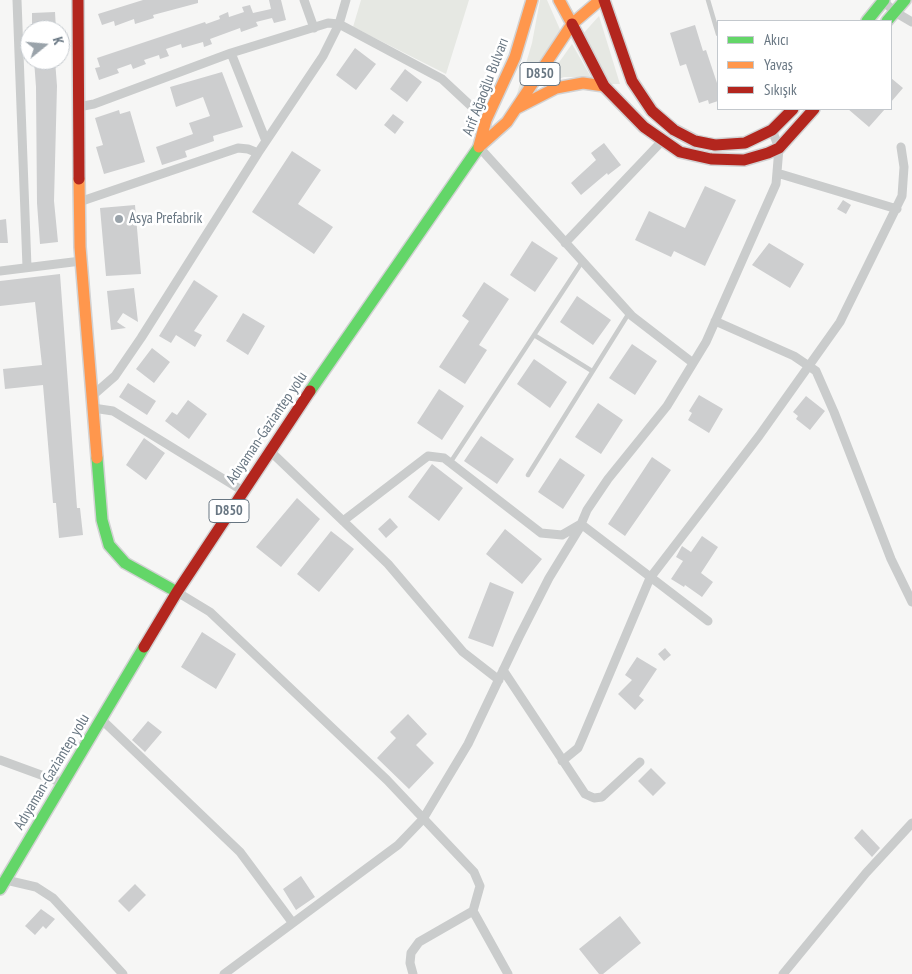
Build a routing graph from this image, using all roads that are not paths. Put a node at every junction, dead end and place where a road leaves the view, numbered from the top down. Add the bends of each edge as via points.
1 (17, 0) edge
2 (78, 0) edge
3 (304, 0) edge
4 (346, 0) edge
5 (532, 0) edge
6 (559, 0) edge
7 (600, 0) edge
8 (604, 0) edge
9 (708, 0) edge
10 (904, 0) edge
11 (884, 1) edge
12 (891, 17) edge
13 (868, 20) edge
14 (912, 22) edge
15 (339, 24) junction
16 (572, 24) junction
17 (314, 28) junction
18 (717, 31) edge
19 (231, 53) junction
20 (604, 86) junction
21 (78, 107) junction
22 (517, 108) junction
23 (792, 110) edge
24 (813, 110) edge
25 (486, 120) junction
26 (772, 130) junction
27 (663, 140) junction
28 (266, 141) junction
29 (901, 146) dead end
30 (479, 147) junction
31 (779, 148) junction
32 (258, 153) junction
33 (777, 173) junction
34 (79, 202) junction
35 (897, 209) junction
36 (565, 243) junction
37 (81, 261) junction
38 (582, 262) junction
39 (27, 267) junction
40 (0, 271) edge
41 (629, 312) junction
42 (715, 320) junction
43 (534, 335) junction
44 (693, 363) junction
45 (809, 365) junction
46 (592, 371) junction
47 (92, 396) junction
48 (93, 408) junction
49 (269, 450) junction
50 (450, 463) junction
51 (528, 474) dead end
52 (242, 491) junction
53 (343, 521) junction
54 (581, 524) junction
55 (650, 578) junction
56 (177, 592) junction
57 (912, 602) edge
58 (708, 621) dead end
59 (503, 670) junction
60 (499, 680) junction
61 (101, 719) junction
62 (0, 760) edge
63 (562, 761) junction
64 (640, 762) dead end
65 (63, 783) junction
66 (423, 819) junction
67 (912, 823) edge
68 (3, 884) edge
69 (473, 911) junction
70 (292, 922) junction
71 (123, 974) edge
72 (224, 974) edge
73 (413, 974) edge
74 (508, 974) edge
75 (783, 974) edge

1 - 39 street
2 - 21 main road
3 - 17 street
4 - 15 street
5 - 25 main road, Arif Ağaoğlu Bulvarı / D850 via 515,57
6 - 16 main road
7 - 16 main road, Arif Ağaoğlu Bulvarı / D850
8 - 26 main road via 632,81 652,112 674,130 695,141 715,145 745,142
9 - 18 lane
10 - 12 main road
11 - 12 street
11 - 13 main road
12 - 14 street
15 - 17 street via 328,23
15 - 25 street via 442,79
15 - 28 street via 323,56
16 - 20 main road
16 - 22 main road, Arif Ağaoğlu Bulvarı / D850
17 - 19 street
19 - 21 street
19 - 28 street
20 - 22 main road via 583,83 556,88
20 - 27 main road via 644,127
21 - 34 main road
22 - 30 main road, Arif Ağaoğlu Bulvarı / D850 via 507,122
23 - 26 main road
24 - 31 main road
25 - 30 main road, Arif Ağaoğlu Bulvarı / D850
26 - 31 street
27 - 31 main road via 680,152 711,159 744,160
27 - 36 street
28 - 32 street
29 - 35 street via 904,185
30 - 36 street
30 - 49 main road, Adıyaman-Gaziantep yolu / D850
31 - 33 street
32 - 34 street via 238,148
32 - 47 street via 142,338 115,376
33 - 35 street
33 - 42 street via 776,184
34 - 37 main road
35 - 45 street via 840,322
36 - 38 street
37 - 39 street
37 - 47 main road
38 - 41 street
38 - 43 lane
39 - 40 street
41 - 44 street
41 - 46 lane
42 - 44 street
42 - 45 street
43 - 46 lane
43 - 50 lane
44 - 54 street via 667,406 608,479
45 - 55 street
45 - 57 street via 821,381
46 - 51 lane
47 - 48 main road
48 - 52 street via 113,411 124,417
48 - 56 main road via 102,520 109,545 125,563
49 - 52 main road, Adıyaman-Gaziantep yolu / D850
49 - 53 street
50 - 53 street via 444,458 428,456
50 - 54 street via 541,533 562,535
52 - 56 main road, Adıyaman-Gaziantep yolu / D850
53 - 60 street via 388,564 462,652
54 - 55 street
54 - 59 street via 549,578
55 - 58 street
55 - 63 street via 578,748
56 - 61 main road, Adıyaman-Gaziantep yolu / D850
56 - 66 street via 210,612 387,780
59 - 60 street
59 - 63 street
60 - 66 street via 468,744
61 - 65 main road, Adıyaman-Gaziantep yolu / D850
61 - 70 street via 240,852
62 - 65 street
63 - 64 street via 585,794 594,798 602,797
65 - 68 main road, Adıyaman-Gaziantep yolu / D850
66 - 69 street via 478,878 480,886
66 - 70 street via 398,845
67 - 75 street
68 - 71 street via 36,887 53,898
69 - 73 street via 418,942 411,953
69 - 74 street
70 - 72 street

